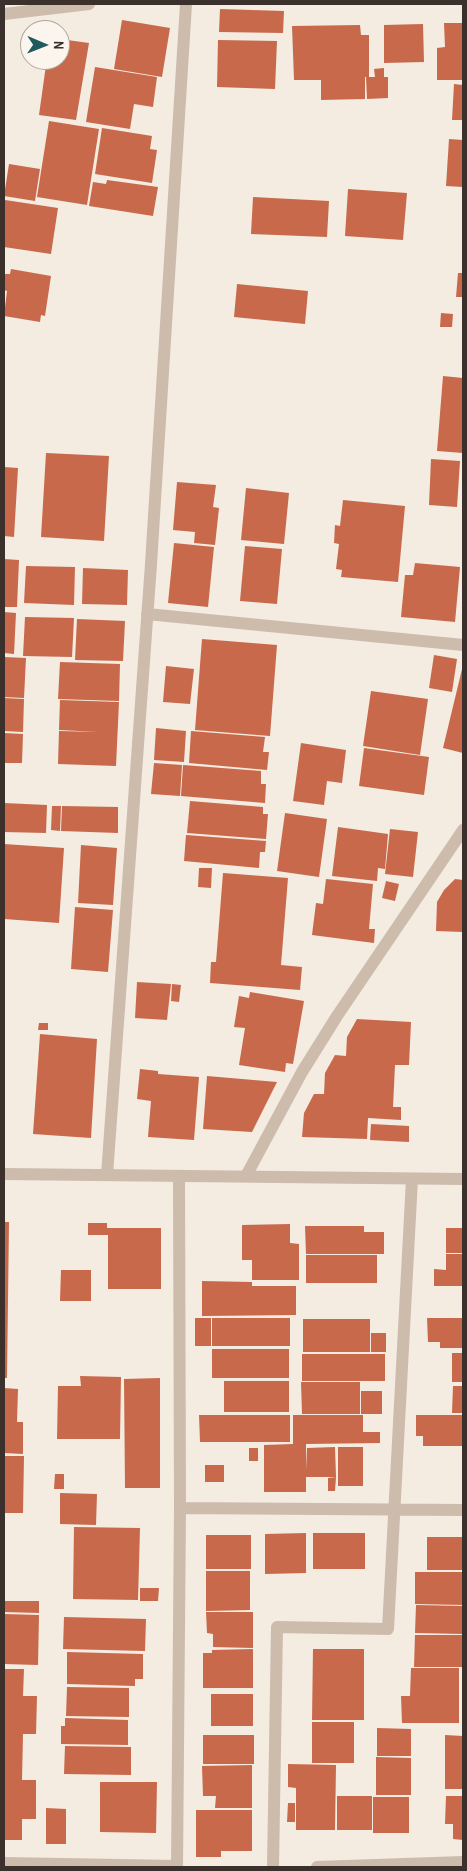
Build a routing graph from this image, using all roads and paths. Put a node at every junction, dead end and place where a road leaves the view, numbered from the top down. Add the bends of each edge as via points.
1 (89, 4) edge
2 (186, 4) edge
3 (4, 14) edge
4 (147, 614) junction
5 (463, 646) edge
6 (463, 830) edge
7 (4, 1174) edge
8 (107, 1175) junction
9 (179, 1176) junction
10 (246, 1176) junction
11 (412, 1179) junction
12 (463, 1179) edge
13 (180, 1508) junction
14 (395, 1509) junction
15 (463, 1510) edge
16 (463, 1862) edge
17 (4, 1863) edge
18 (177, 1867) edge
19 (274, 1867) edge
20 (317, 1867) edge

1 - 3 street
2 - 4 street
4 - 5 street
4 - 8 street
6 - 10 street via 337,1016 302,1072
7 - 8 street
8 - 9 street
9 - 10 street
9 - 13 street
10 - 11 street
11 - 12 street
11 - 14 street
13 - 14 street
13 - 18 street
14 - 15 street
14 - 19 street via 388,1629 277,1627
16 - 20 street
17 - 18 street

